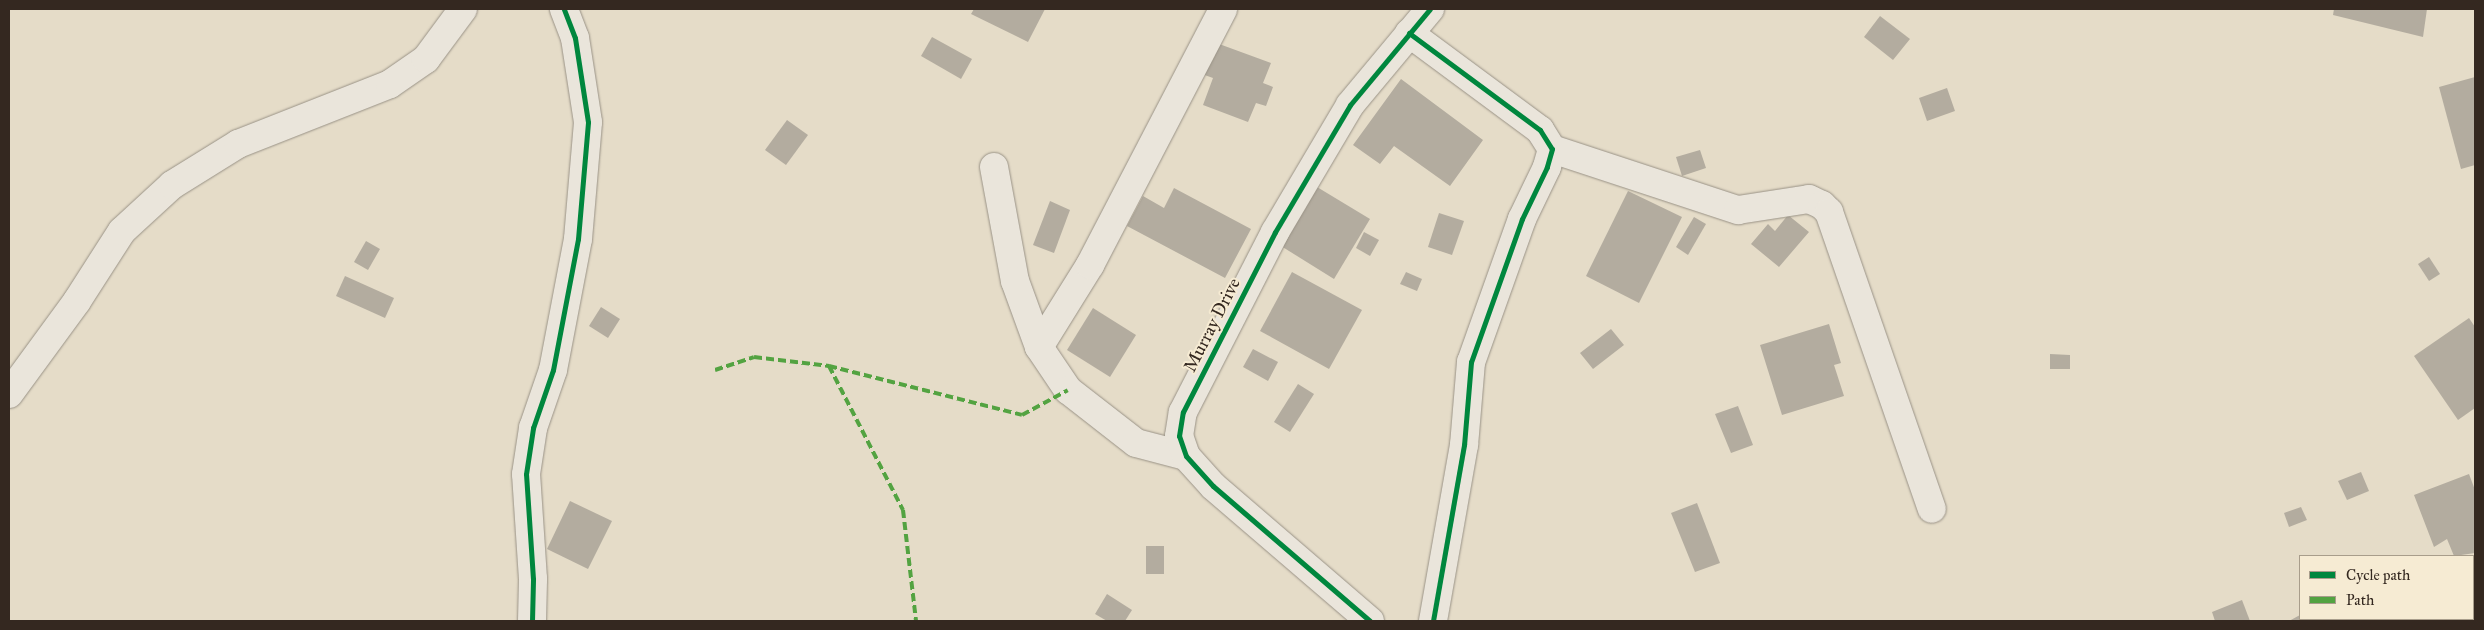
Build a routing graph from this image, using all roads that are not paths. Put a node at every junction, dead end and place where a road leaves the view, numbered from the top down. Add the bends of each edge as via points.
1 (463, 9) edge
2 (564, 9) edge
3 (1223, 9) edge
4 (1430, 9) edge
5 (1409, 33) junction
6 (1552, 149) junction
7 (994, 167) dead end
8 (1039, 347) junction
9 (9, 394) edge
10 (1186, 456) junction
11 (1932, 509) dead end
12 (532, 621) edge
13 (1370, 621) edge
14 (1433, 621) edge

1 - 9 street via 426,59 390,84 238,144 172,185 122,231 77,301
2 - 12 street via 575,38 588,122 578,239 553,370 533,428 526,474 533,579
3 - 8 street via 1090,265
4 - 5 street, Murray Drive
5 - 6 street via 1540,130
5 - 10 street, Murray Drive via 1350,105 1275,232 1183,412 1180,436
6 - 11 street via 1738,210 1810,200 1822,205 1829,212
6 - 14 street via 1522,219 1471,362 1464,445
7 - 8 street via 1016,281
8 - 10 street via 1068,390 1136,443
10 - 13 street, Murray Drive via 1213,486

